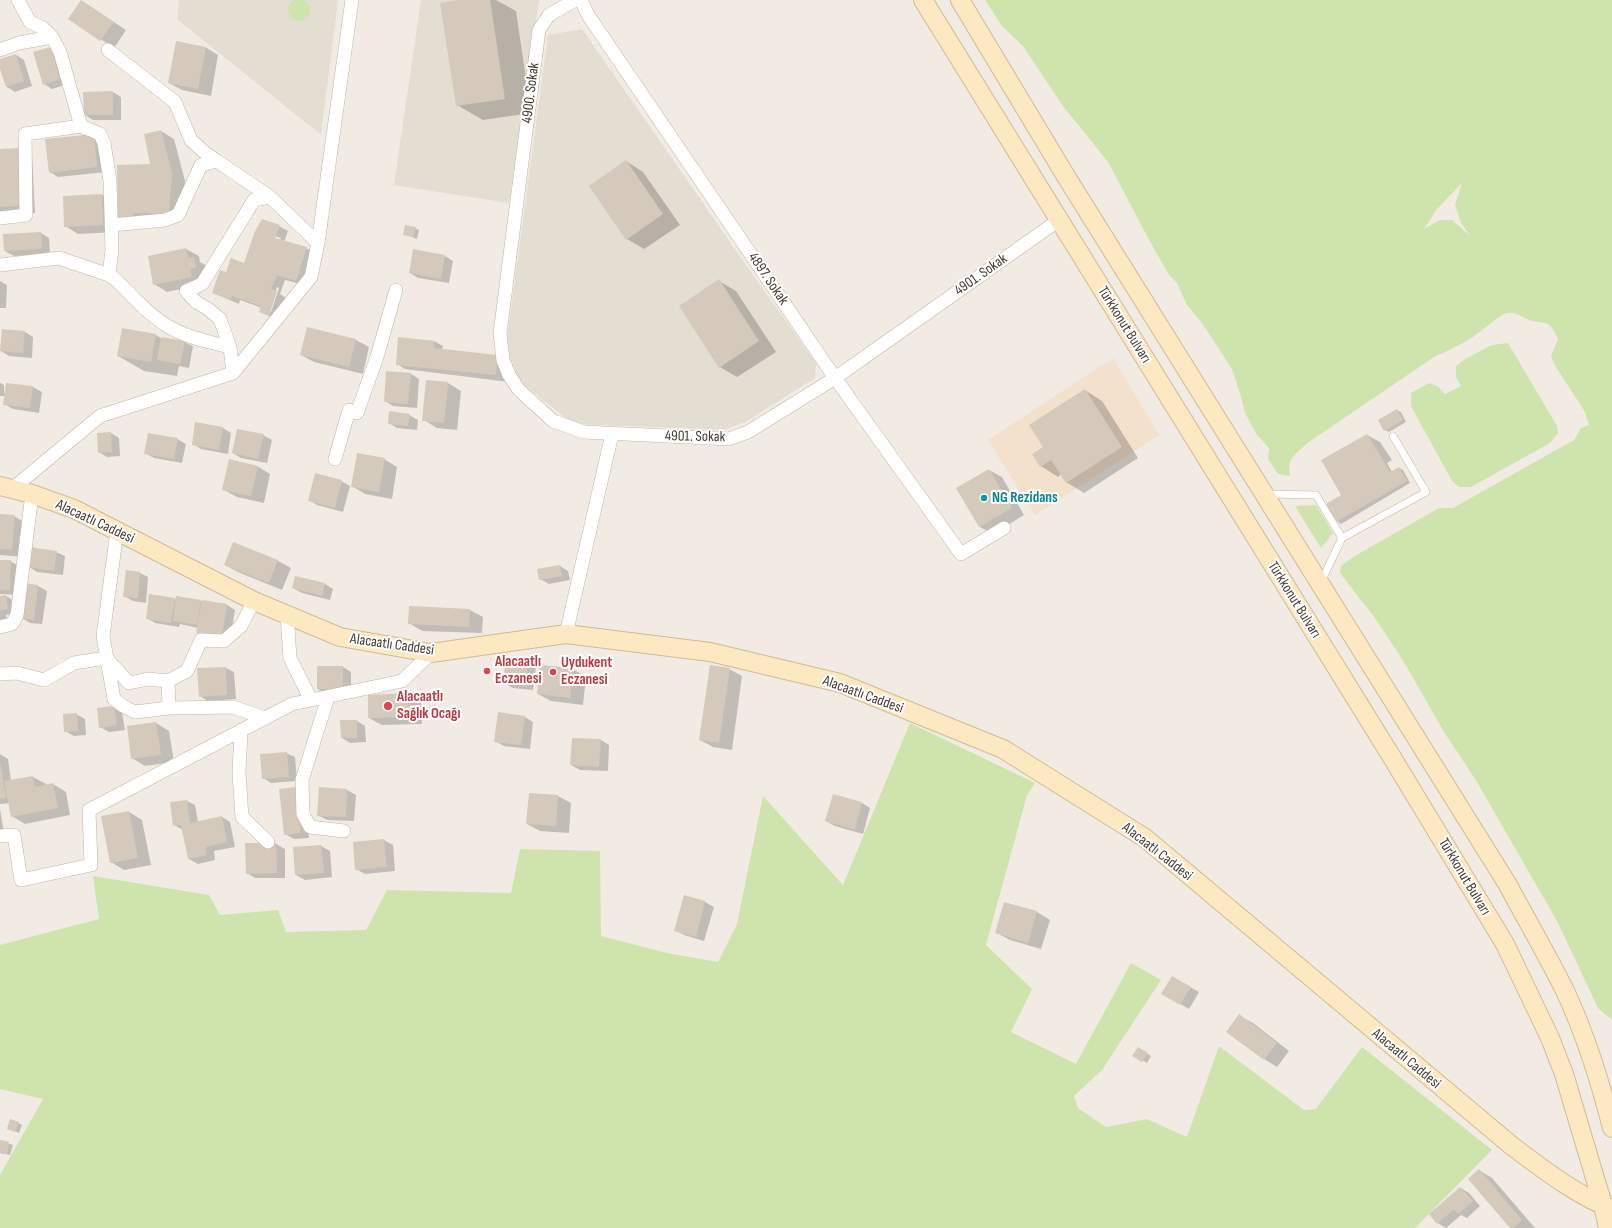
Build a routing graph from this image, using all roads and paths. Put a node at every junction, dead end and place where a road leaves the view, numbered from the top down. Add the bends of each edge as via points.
1 (18, 0) edge
2 (352, 0) edge
3 (574, 0) edge
4 (581, 0) edge
5 (923, 0) edge
6 (960, 0) edge
7 (52, 37) junction
8 (0, 50) edge
9 (108, 50) dead end
10 (81, 126) junction
11 (217, 161) junction
12 (270, 197) junction
13 (517, 203) joint
14 (0, 218) edge
15 (1059, 220) junction
16 (111, 225) junction
17 (318, 242) junction
18 (0, 264) edge
19 (108, 275) junction
20 (396, 290) dead end
21 (230, 347) junction
22 (233, 373) junction
23 (835, 378) junction
24 (612, 434) junction
25 (1393, 436) dead end
26 (335, 459) dead end
27 (6, 487) edge
28 (32, 494) junction
29 (1264, 494) junction
30 (1004, 528) dead end
31 (117, 531) junction
32 (1342, 538) junction
33 (1320, 583) junction
34 (254, 601) junction
35 (286, 615) junction
36 (0, 627) edge
37 (566, 634) junction
38 (431, 653) junction
39 (106, 658) junction
40 (0, 674) edge
41 (168, 681) junction
42 (328, 696) junction
43 (311, 700) junction
44 (169, 708) junction
45 (265, 718) junction
46 (241, 730) junction
47 (344, 831) dead end
48 (0, 836) edge
49 (268, 842) dead end
50 (1612, 1128) edge
51 (1607, 1207) edge
52 (1608, 1228) edge

1 - 7 street via 30,22 43,28
2 - 17 street
3 - 13 street, 4900. Sokak via 549,15 539,30
4 - 23 street, 4897. Sokak via 588,15
5 - 15 street, Türkkonut Bulvarı
6 - 29 street, Türkkonut Bulvarı via 1067,178
7 - 8 street
7 - 10 street via 60,52
9 - 11 street via 176,102 192,140
10 - 14 street via 25,134 26,215
10 - 16 street via 100,134 104,143 110,181
11 - 12 street
11 - 16 street via 201,165 178,215 165,220
12 - 17 street
12 - 21 street via 254,200 202,284 186,290 196,302 208,308 220,319
13 - 24 street, 4901. Sokak via 500,334 500,347 508,376 519,390 553,421 584,432
15 - 23 street, 4901. Sokak
15 - 51 street, Türkkonut Bulvarı via 1505,944 1550,1038 1564,1074
16 - 19 street via 112,250
17 - 22 street via 311,277
18 - 19 street via 59,258
19 - 21 street via 151,314 171,328
20 - 26 street via 377,357
21 - 22 street
22 - 27 street via 100,416
23 - 24 street, 4901. Sokak via 748,432 729,439
23 - 30 street, 4897. Sokak via 961,554
24 - 37 street
25 - 32 lane via 1426,492
27 - 28 street, Alacaatlı Caddesi
28 - 31 street, Alacaatlı Caddesi via 74,510
28 - 36 street via 17,615 12,624
29 - 32 lane via 1316,495
29 - 33 street, Türkkonut Bulvarı
31 - 34 street, Alacaatlı Caddesi
31 - 39 street via 103,636
32 - 33 lane
33 - 50 street, Türkkonut Bulvarı via 1508,885 1565,992 1590,1052
34 - 35 street, Alacaatlı Caddesi
34 - 41 street via 240,626 224,641 201,640 186,671
35 - 38 street, Alacaatlı Caddesi via 340,638
35 - 43 street via 290,658
37 - 38 street, Alacaatlı Caddesi
37 - 51 street, Alacaatlı Caddesi via 710,652 840,683 1003,749 1145,838 1482,1122 1541,1167
38 - 42 street via 402,681
39 - 40 street via 74,663 44,680 17,673
39 - 41 street via 129,683 148,679
39 - 44 street via 114,699 135,712
41 - 44 street
42 - 43 street
42 - 47 street via 302,780 303,814 310,827
43 - 45 street via 292,704
44 - 45 street via 233,707
45 - 46 street
46 - 48 street via 89,810 91,865 21,880 14,835
46 - 49 street via 239,773 242,817
51 - 52 street, Türkkonut Bulvarı

